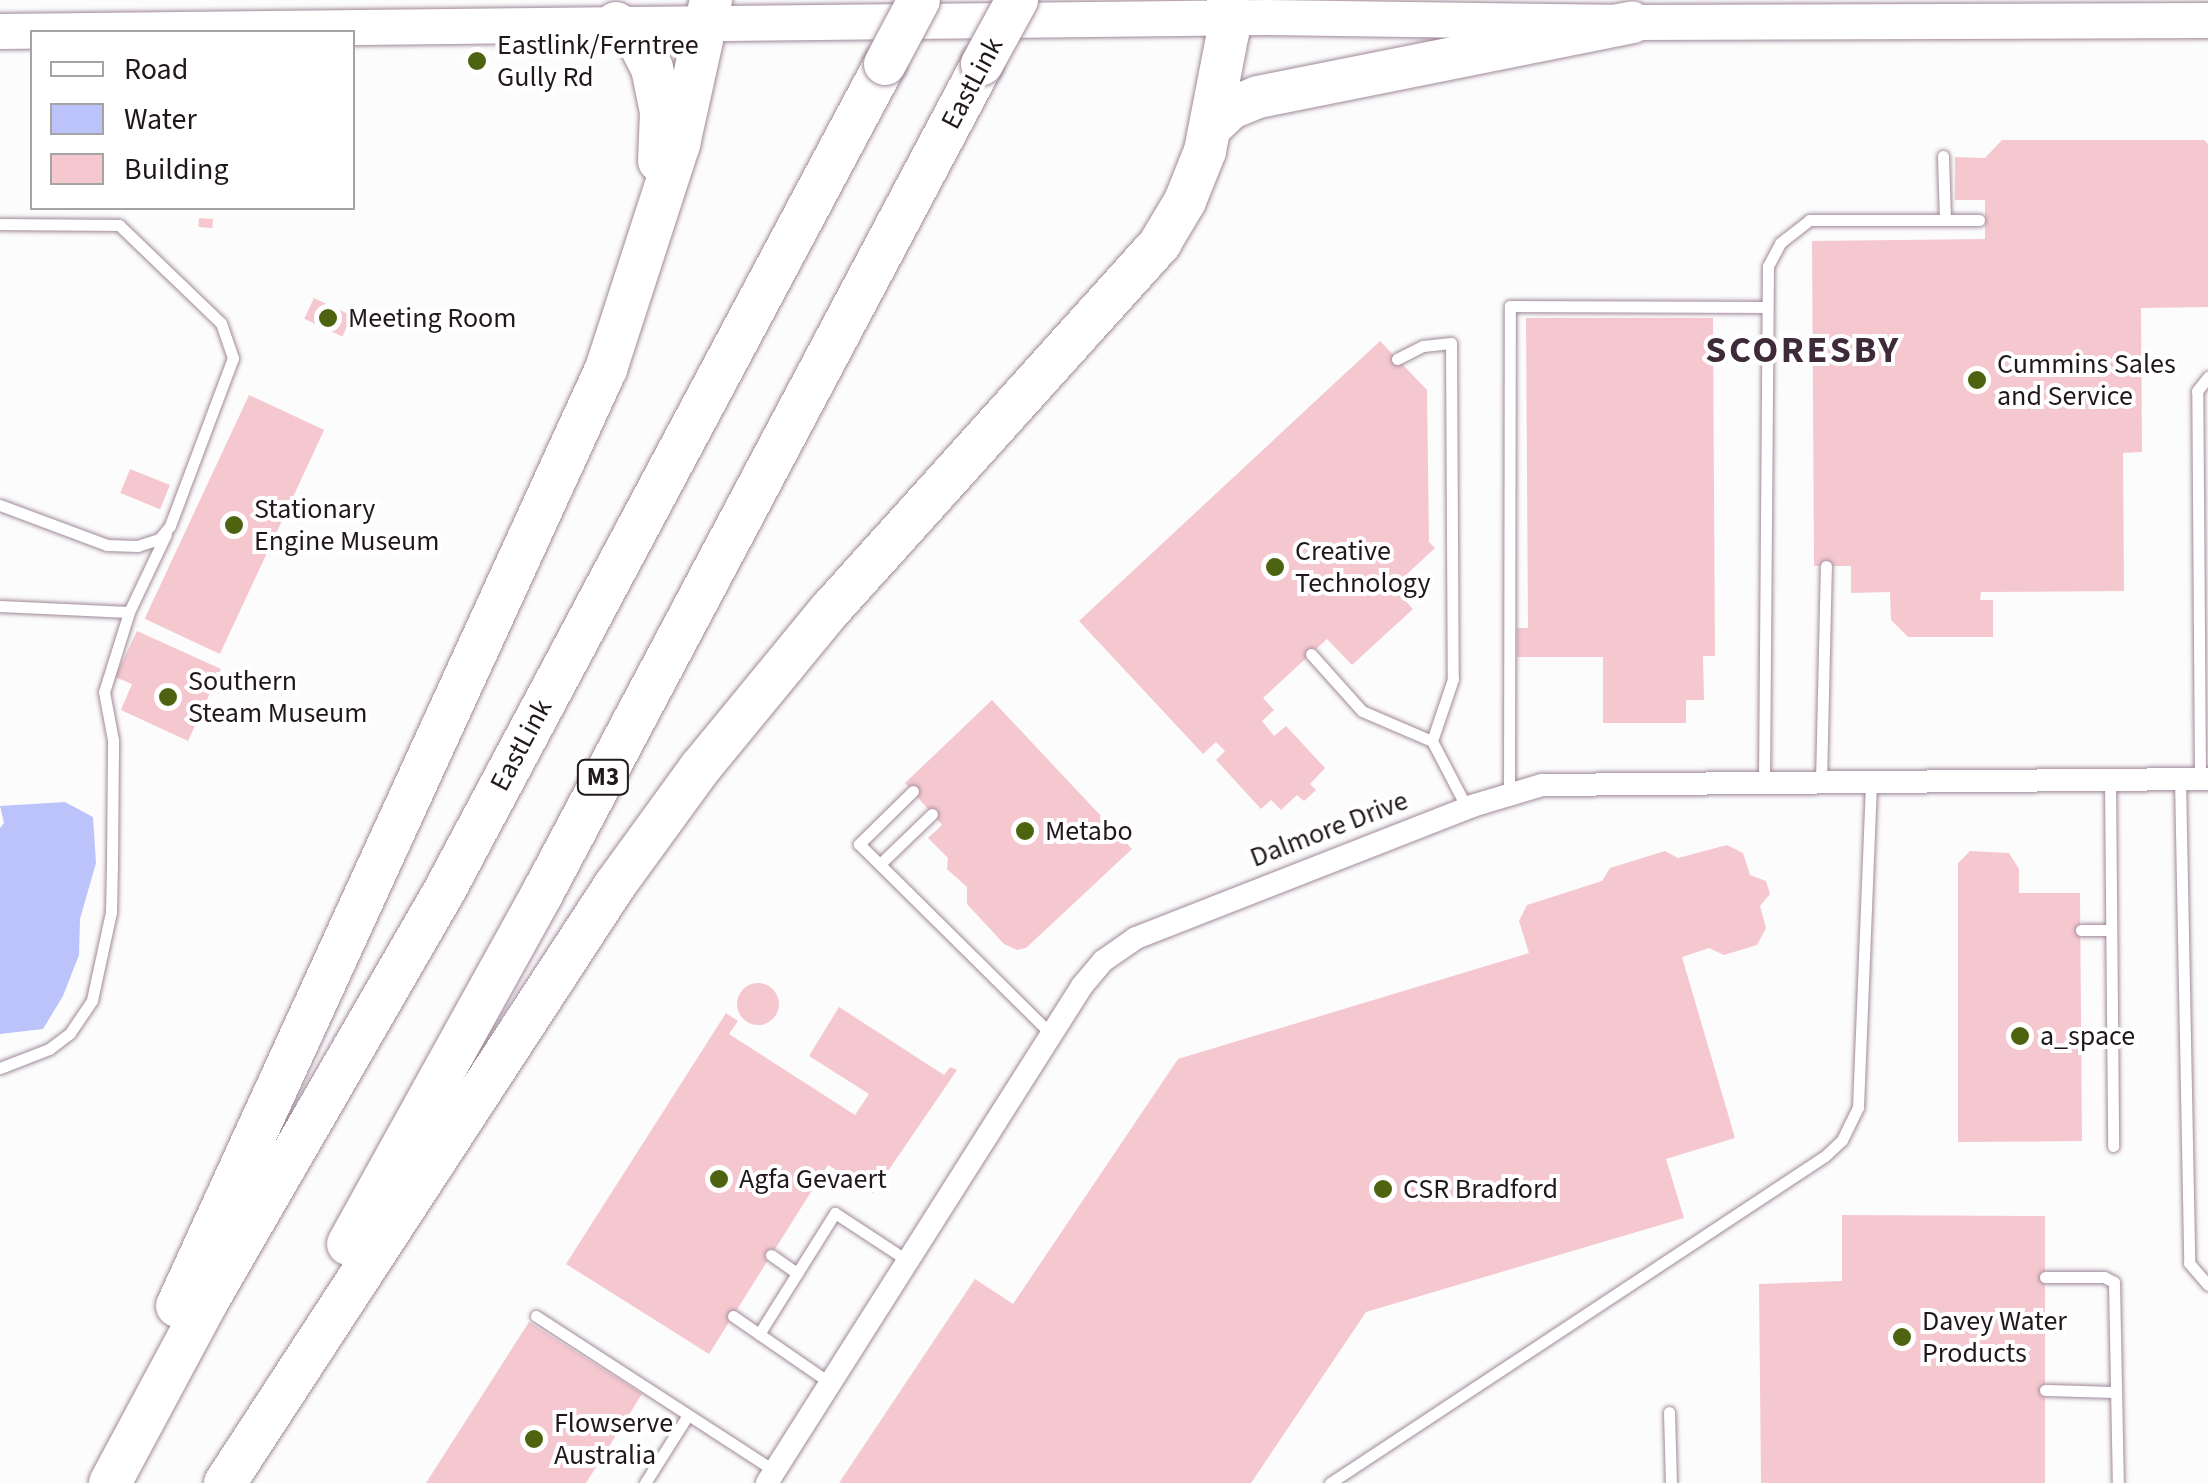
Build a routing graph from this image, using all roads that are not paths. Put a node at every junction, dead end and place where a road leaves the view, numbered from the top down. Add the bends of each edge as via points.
1 (920, 0) edge
2 (1016, 0) edge
3 (1228, 9) edge
4 (709, 11) edge
5 (2208, 20) edge
6 (1632, 22) junction
7 (616, 23) junction
8 (179, 30) edge
9 (0, 31) edge
10 (30, 31) edge
11 (1210, 128) junction
12 (1943, 156) dead end
13 (119, 210) dead end
14 (1944, 219) junction
15 (1979, 220) dead end
16 (0, 224) edge
17 (120, 225) junction
18 (630, 293) junction
19 (1766, 306) junction
20 (1397, 358) dead end
21 (2208, 378) edge
22 (0, 505) edge
23 (170, 526) junction
24 (1826, 566) dead end
25 (0, 606) edge
26 (129, 612) junction
27 (1311, 654) dead end
28 (1432, 741) junction
29 (2196, 779) edge
30 (2110, 780) junction
31 (1870, 781) junction
32 (1764, 782) junction
33 (1822, 782) junction
34 (913, 792) dead end
35 (1508, 793) junction
36 (1466, 808) junction
37 (932, 814) dead end
38 (880, 864) junction
39 (2081, 930) dead end
40 (2111, 930) junction
41 (1052, 1034) junction
42 (0, 1068) edge
43 (2112, 1146) dead end
44 (771, 1256) dead end
45 (908, 1261) junction
46 (797, 1273) junction
47 (2045, 1277) dead end
48 (2208, 1285) edge
49 (536, 1316) dead end
50 (733, 1316) dead end
51 (759, 1334) junction
52 (830, 1383) junction
53 (2045, 1390) dead end
54 (2116, 1392) junction
55 (1669, 1412) dead end
56 (688, 1414) junction
57 (771, 1477) edge
58 (95, 1483) edge
59 (110, 1483) edge
60 (212, 1483) edge
61 (225, 1483) edge
62 (644, 1483) edge
63 (1330, 1483) edge
64 (1670, 1483) edge
65 (2118, 1483) edge

1 - 59 highway, EastLink, bridge via 448,884
2 - 60 highway, EastLink / M3, bridge via 542,894
3 - 4 main road
3 - 6 main road
3 - 11 highway
4 - 7 main road
4 - 18 highway via 680,144
5 - 6 main road
6 - 11 highway via 1258,97 1231,108
7 - 8 main road
7 - 18 highway via 637,39 652,68 662,138
9 - 10 main road
11 - 61 highway via 1185,202 1146,262 839,600 659,823
12 - 14 lane
13 - 17 lane
14 - 15 lane
14 - 19 lane via 1822,218 1798,225 1768,266
16 - 17 lane
17 - 23 lane via 214,316 232,347 230,376
18 - 58 highway via 606,368 536,526
19 - 32 lane
19 - 35 lane via 1510,306
20 - 28 lane via 1451,343 1453,679
21 - 29 lane via 2197,392
22 - 23 lane via 116,546 149,544
23 - 26 lane
24 - 33 lane
25 - 26 lane
26 - 42 lane via 104,692 113,740 111,912 92,1000 59,1041
27 - 28 lane via 1362,710
28 - 36 lane
29 - 30 street, Dalmore Drive
29 - 48 lane via 2189,1263
30 - 31 street, Dalmore Drive
30 - 40 lane
31 - 33 street, Dalmore Drive
31 - 63 lane via 1858,1107 1842,1140
32 - 33 street, Dalmore Drive
32 - 35 street, Dalmore Drive via 1555,784
34 - 38 lane via 858,844
35 - 36 street, Dalmore Drive
36 - 41 street, Dalmore Drive via 1124,944 1092,972
37 - 38 lane
38 - 41 lane
39 - 40 lane
40 - 43 lane
41 - 45 street, Dalmore Drive
44 - 46 lane
45 - 46 lane via 835,1213
45 - 52 street, Dalmore Drive
46 - 51 lane
47 - 54 lane via 2114,1282
49 - 56 lane
50 - 51 lane
51 - 52 lane
52 - 57 street, Dalmore Drive
53 - 54 lane
54 - 65 lane
55 - 64 lane
56 - 57 lane
56 - 62 lane

